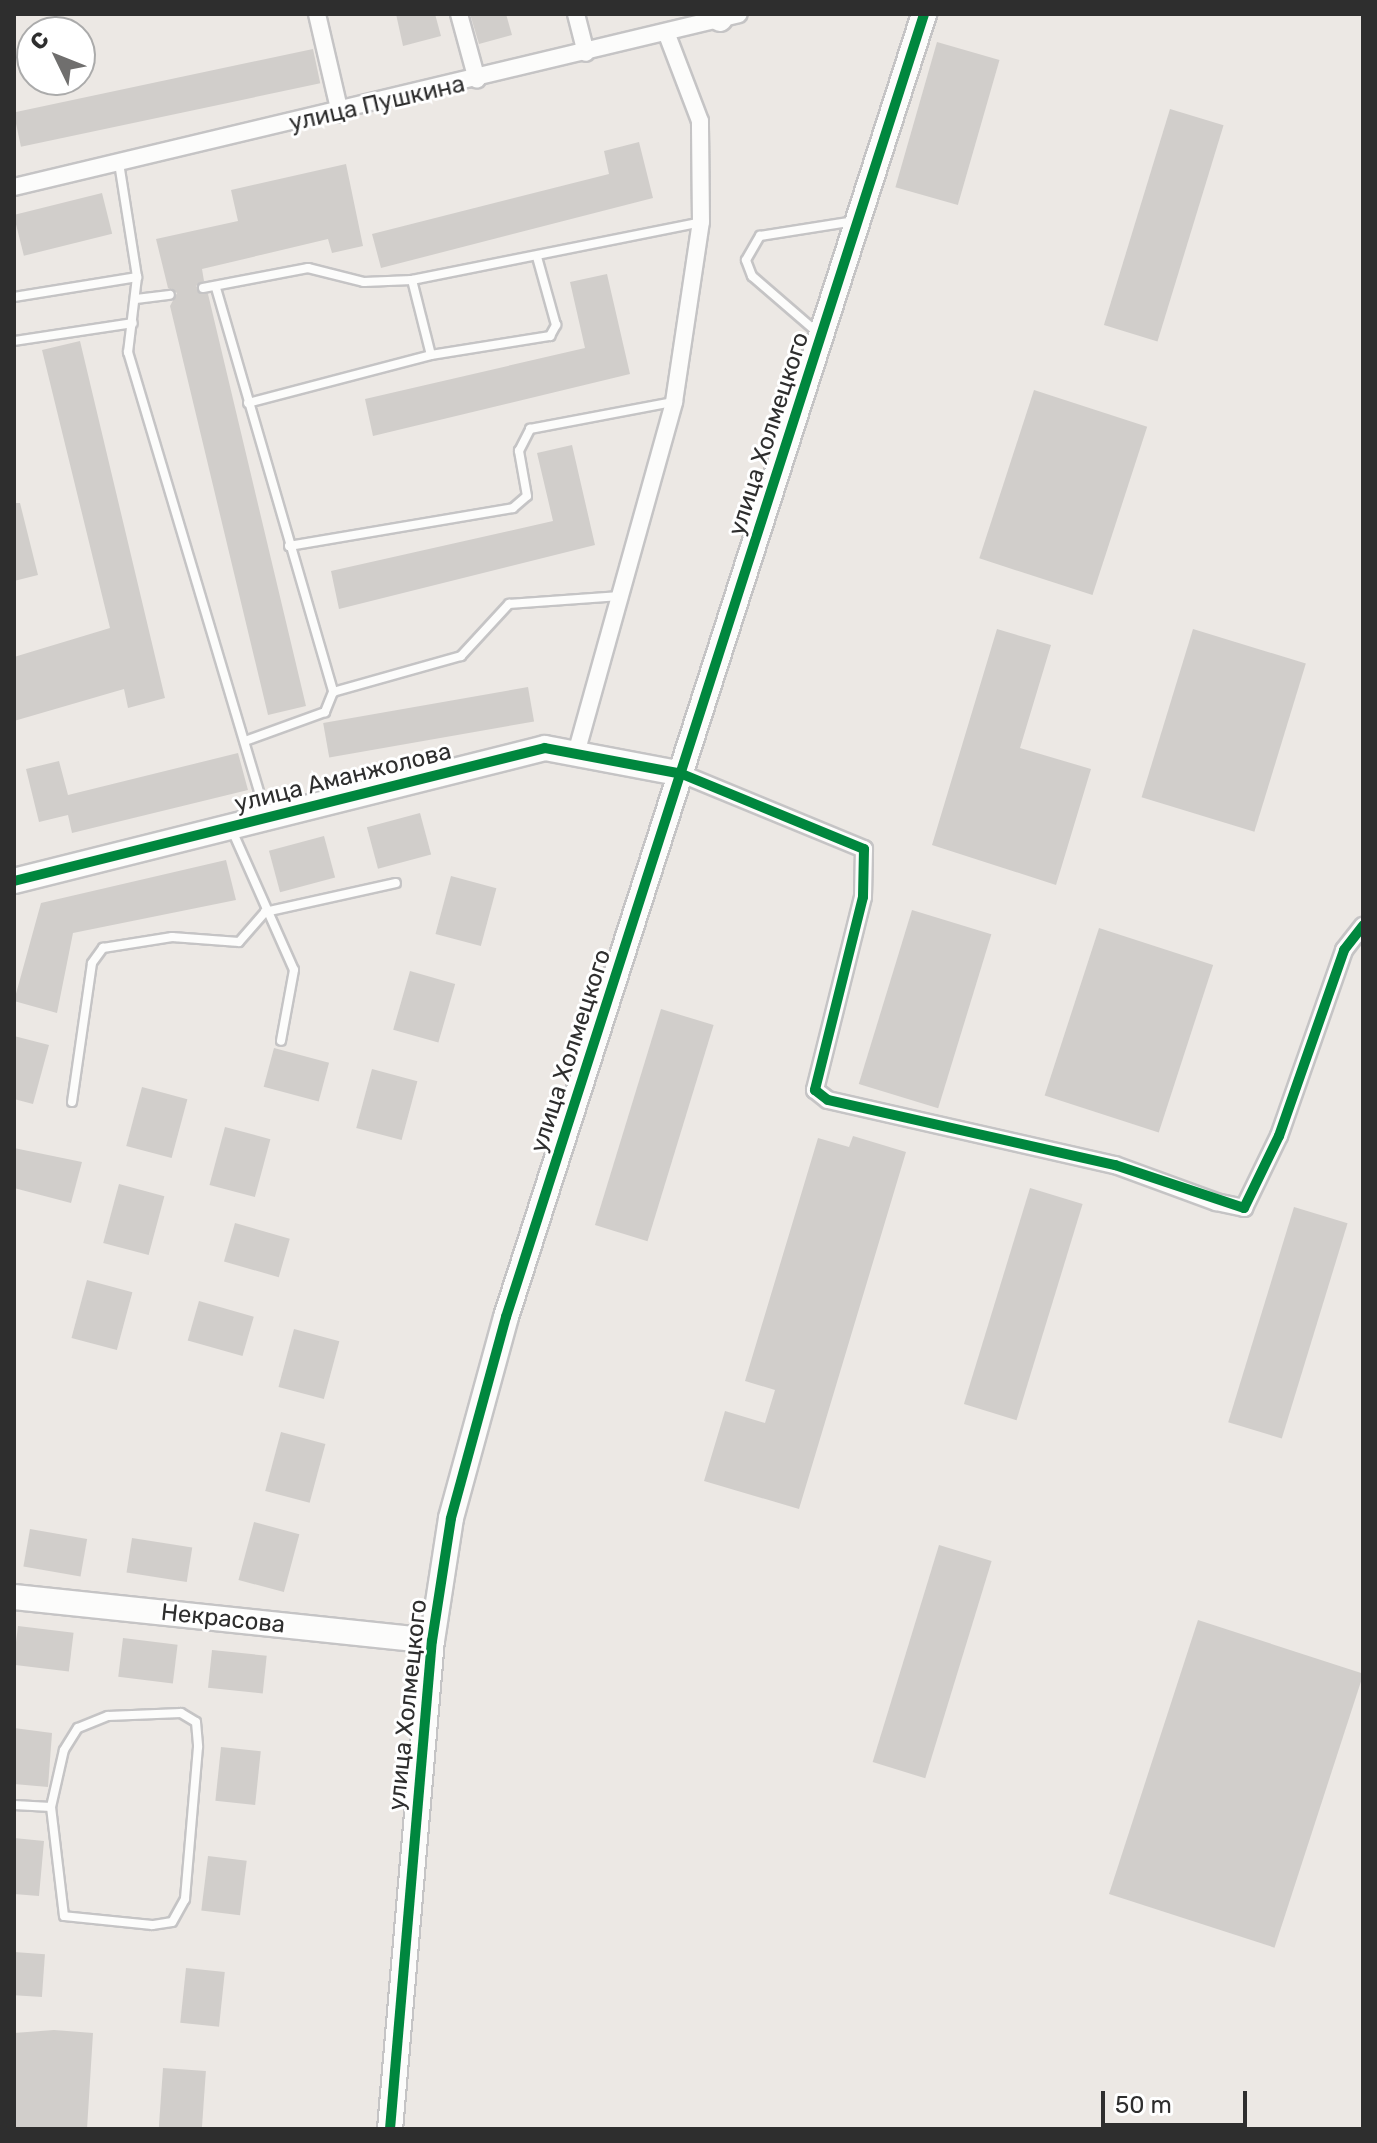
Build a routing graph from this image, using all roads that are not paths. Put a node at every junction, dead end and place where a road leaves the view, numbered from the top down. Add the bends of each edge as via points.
1 (317, 14) edge
2 (459, 14) edge
3 (576, 14) edge
4 (924, 14) edge
5 (726, 16) edge
6 (666, 32) junction
7 (586, 53) junction
8 (477, 80) junction
9 (340, 113) junction
10 (119, 163) junction
11 (14, 187) edge
12 (858, 221) junction
13 (701, 222) junction
14 (537, 257) junction
15 (137, 277) junction
16 (412, 280) junction
17 (203, 288) dead end
18 (216, 288) junction
19 (170, 295) dead end
20 (14, 297) edge
21 (136, 299) junction
22 (133, 323) junction
23 (821, 336) junction
24 (14, 341) edge
25 (431, 355) junction
26 (674, 402) junction
27 (248, 403) junction
28 (289, 546) junction
29 (620, 596) junction
30 (333, 692) junction
31 (245, 741) junction
32 (577, 750) junction
33 (682, 774) junction
34 (266, 818) junction
35 (231, 827) junction
36 (14, 881) edge
37 (396, 883) dead end
38 (265, 912) junction
39 (1363, 926) edge
40 (281, 1041) dead end
41 (72, 1102) dead end
42 (14, 1597) edge
43 (432, 1641) junction
44 (14, 1805) edge
45 (51, 1807) junction
46 (390, 2129) edge

1 - 9 street
2 - 8 street
3 - 7 street
4 - 12 street, улица Холмецкого
5 - 6 street, улица Пушкина
6 - 7 street, улица Пушкина
6 - 13 street via 700,121
7 - 8 street, улица Пушкина
8 - 9 street, улица Пушкина
9 - 10 street, улица Пушкина
10 - 11 street, улица Пушкина
10 - 15 lane
12 - 23 street, улица Холмецкого
12 - 23 lane via 760,236 746,260 752,276
13 - 14 lane via 589,239
13 - 26 street
14 - 16 lane
14 - 25 lane via 556,325 550,336
15 - 20 lane
15 - 21 lane
16 - 18 lane via 364,282 308,268
16 - 25 lane
17 - 18 lane
18 - 27 lane
19 - 21 lane
21 - 22 lane
22 - 24 lane
22 - 31 lane via 128,352 226,700
23 - 33 street, улица Холмецкого
25 - 27 lane
26 - 28 lane via 530,429 519,451 527,496 513,508
26 - 29 street
27 - 28 lane
28 - 30 lane
29 - 30 lane via 509,604 461,656
29 - 32 street
30 - 31 lane via 325,712
31 - 34 lane
32 - 33 street, улица Аманжолова
32 - 34 street, улица Аманжолова via 545,748
33 - 39 street via 864,849 863,897 815,1090 828,1100 1115,1165 1216,1202 1244,1208 1279,1136 1344,950
33 - 43 street, улица Холмецкого via 506,1317 451,1518
34 - 35 street, улица Аманжолова
35 - 36 street, улица Аманжолова
35 - 38 lane
37 - 38 lane
38 - 40 lane via 294,970
38 - 41 lane via 239,942 172,937 121,941 97,953
42 - 43 street, Некрасова
43 - 46 street, улица Холмецкого
44 - 45 lane
45 - 45 lane via 64,1750 78,1728 108,1716 181,1713 196,1722 185,1899 172,1922 64,1916

